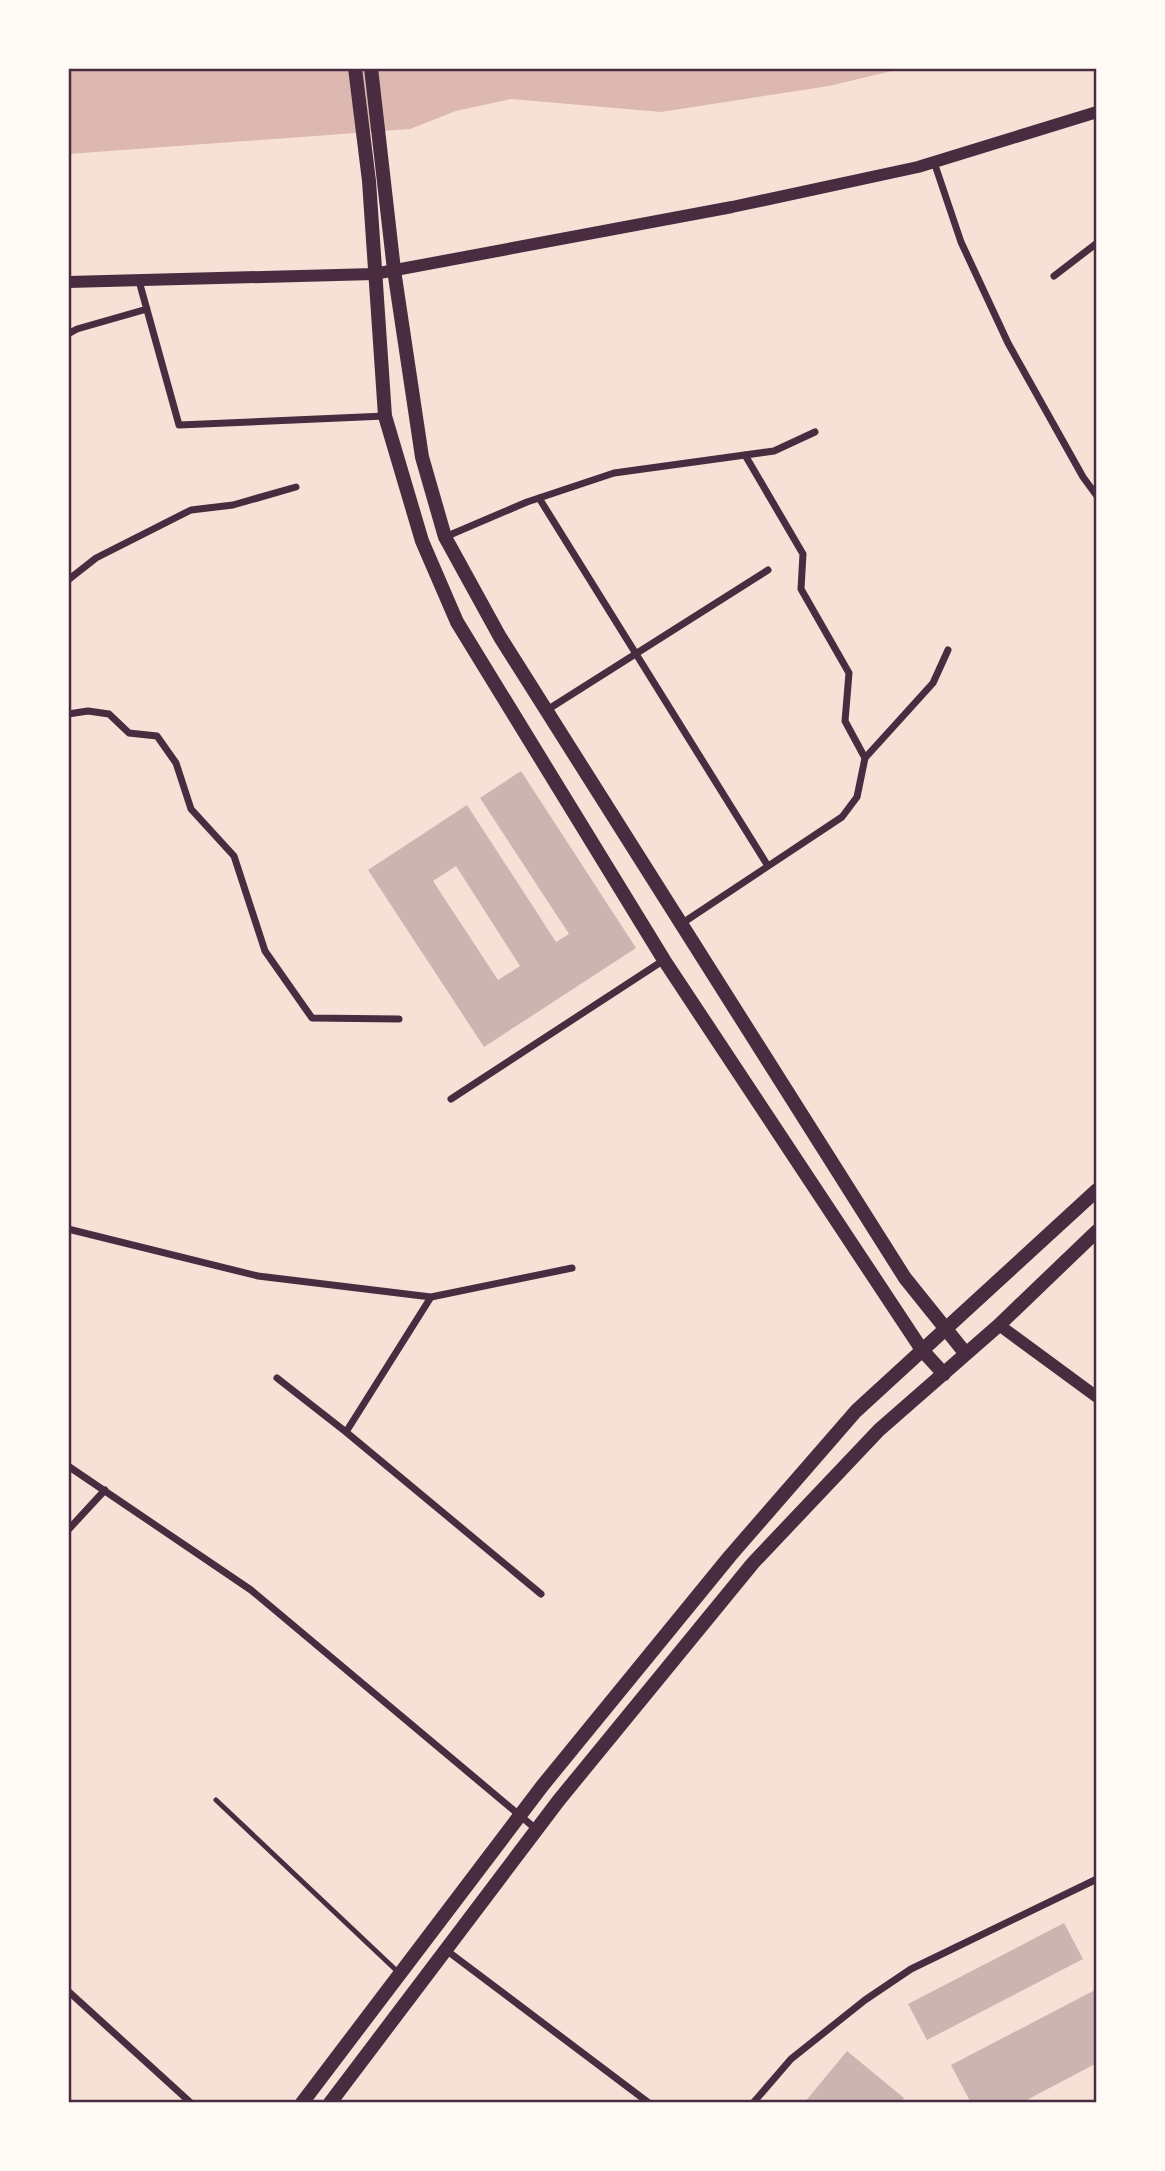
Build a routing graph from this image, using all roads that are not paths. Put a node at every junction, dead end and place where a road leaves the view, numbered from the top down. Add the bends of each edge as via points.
1 (355, 68) edge
2 (371, 68) edge
3 (1097, 112) edge
4 (934, 162) junction
5 (1097, 243) edge
6 (394, 270) junction
7 (374, 274) junction
8 (1054, 276) dead end
9 (139, 281) junction
10 (68, 282) edge
11 (147, 309) junction
12 (68, 334) edge
13 (385, 416) junction
14 (815, 432) dead end
15 (745, 455) junction
16 (296, 487) dead end
17 (1097, 496) edge
18 (539, 498) junction
19 (445, 537) junction
20 (768, 570) dead end
21 (68, 580) edge
22 (948, 650) dead end
23 (636, 653) junction
24 (546, 710) junction
25 (68, 714) edge
26 (865, 758) junction
27 (768, 866) junction
28 (680, 925) junction
29 (664, 960) junction
30 (398, 1018) dead end
31 (451, 1099) dead end
32 (1097, 1190) edge
33 (68, 1229) edge
34 (1097, 1231) edge
35 (572, 1268) dead end
36 (431, 1297) junction
37 (999, 1325) junction
38 (944, 1329) junction
39 (922, 1350) junction
40 (966, 1354) junction
41 (944, 1374) junction
42 (276, 1378) dead end
43 (1097, 1397) edge
44 (346, 1432) junction
45 (68, 1466) edge
46 (105, 1490) junction
47 (68, 1530) edge
48 (541, 1594) dead end
49 (216, 1800) dead end
50 (519, 1817) junction
51 (537, 1829) junction
52 (1097, 1879) edge
53 (446, 1950) junction
54 (400, 1974) junction
55 (68, 1991) edge
56 (191, 2103) edge
57 (302, 2103) edge
58 (330, 2103) edge
59 (649, 2103) edge
60 (753, 2103) edge

1 - 7 main road via 369,181
2 - 6 main road
3 - 4 street
4 - 6 street via 732,207
4 - 17 street via 961,242 1007,343
5 - 8 street
6 - 7 street
6 - 19 main road via 422,457
7 - 9 street
7 - 13 main road
9 - 10 street
9 - 11 street
11 - 12 street
11 - 13 street via 179,425
13 - 29 main road via 422,541 457,622
14 - 15 street via 774,450
15 - 18 street via 614,473
15 - 26 street via 803,554 801,589 849,673 845,721
16 - 21 street via 233,505 191,510 96,558
18 - 19 street
18 - 23 street
19 - 24 main road
20 - 23 street
22 - 26 street via 933,683
23 - 24 street
23 - 27 street
24 - 28 main road
25 - 30 street via 109,714 129,733 157,736 176,763 191,809 233,856 265,951 312,1018
26 - 27 street via 857,797 842,817
27 - 28 street
28 - 38 main road via 905,1278
29 - 31 street
29 - 39 main road
32 - 38 main road
33 - 36 street via 258,1276
34 - 37 main road
35 - 36 street
36 - 44 street
37 - 40 main road
37 - 43 street
38 - 39 main road
38 - 40 main road
39 - 41 main road
39 - 50 main road via 856,1411 730,1556
40 - 41 main road
41 - 51 main road via 878,1430 754,1563
42 - 44 street
44 - 48 street
45 - 46 street
46 - 47 street
46 - 50 street via 251,1590
49 - 54 lane
50 - 51 street
50 - 54 main road
51 - 53 main road
52 - 60 street via 911,1969 791,2059
53 - 58 main road
53 - 59 street
54 - 57 main road
55 - 56 street

